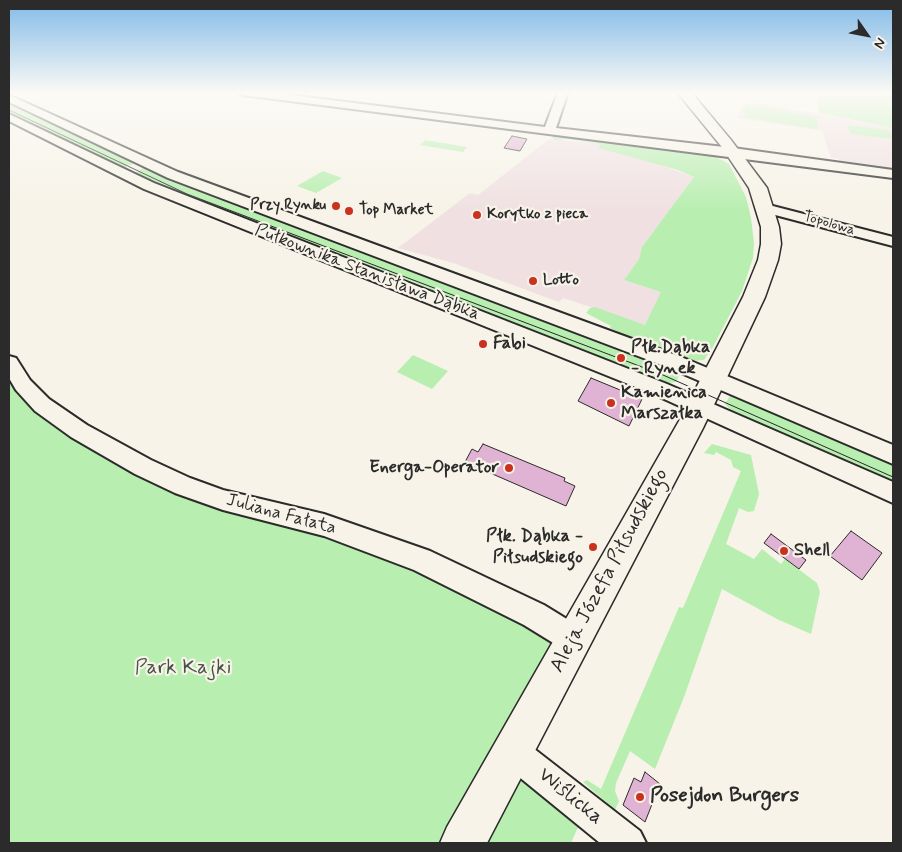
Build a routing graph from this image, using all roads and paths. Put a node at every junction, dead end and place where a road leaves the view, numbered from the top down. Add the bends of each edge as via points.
1 (37, 132) edge
2 (81, 132) edge
3 (556, 132) edge
4 (712, 132) edge
5 (728, 153) junction
6 (147, 163) junction
7 (122, 173) junction
8 (893, 174) edge
9 (766, 208) junction
10 (893, 242) edge
11 (754, 297) junction
12 (9, 363) edge
13 (713, 377) junction
14 (700, 406) junction
15 (893, 455) edge
16 (893, 493) edge
17 (573, 639) junction
18 (513, 752) junction
19 (463, 843) edge
20 (628, 843) edge

1 - 7 street, Pułkownika Stanisława Dąbka
2 - 6 street, Pułkownika Stanisława Dąbka
3 - 5 street
4 - 5 main road
5 - 8 street
5 - 9 main road, Aleja Józefa Piłsudskiego via 758,188
5 - 11 main road, Aleja Józefa Piłsudskiego via 756,219 758,252
6 - 7 street
6 - 13 street, Pułkownika Stanisława Dąbka via 218,193
7 - 14 street, Pułkownika Stanisława Dąbka via 199,208 411,289
9 - 10 street, Topolowa
9 - 11 main road, Aleja Józefa Piłsudskiego via 771,244
11 - 13 main road, Aleja Józefa Piłsudskiego
12 - 17 street, Juliana Fałata via 23,385 42,404 79,431 143,467 182,486 223,500 324,525 421,560 534,615
13 - 14 main road, Aleja Józefa Piłsudskiego
13 - 15 street, Pułkownika Stanisława Dąbka
14 - 16 street, Pułkownika Stanisława Dąbka
14 - 17 main road, Aleja Józefa Piłsudskiego
17 - 18 main road, Aleja Józefa Piłsudskiego
18 - 19 main road, Aleja Józefa Piłsudskiego
18 - 20 street, Wiślicka

